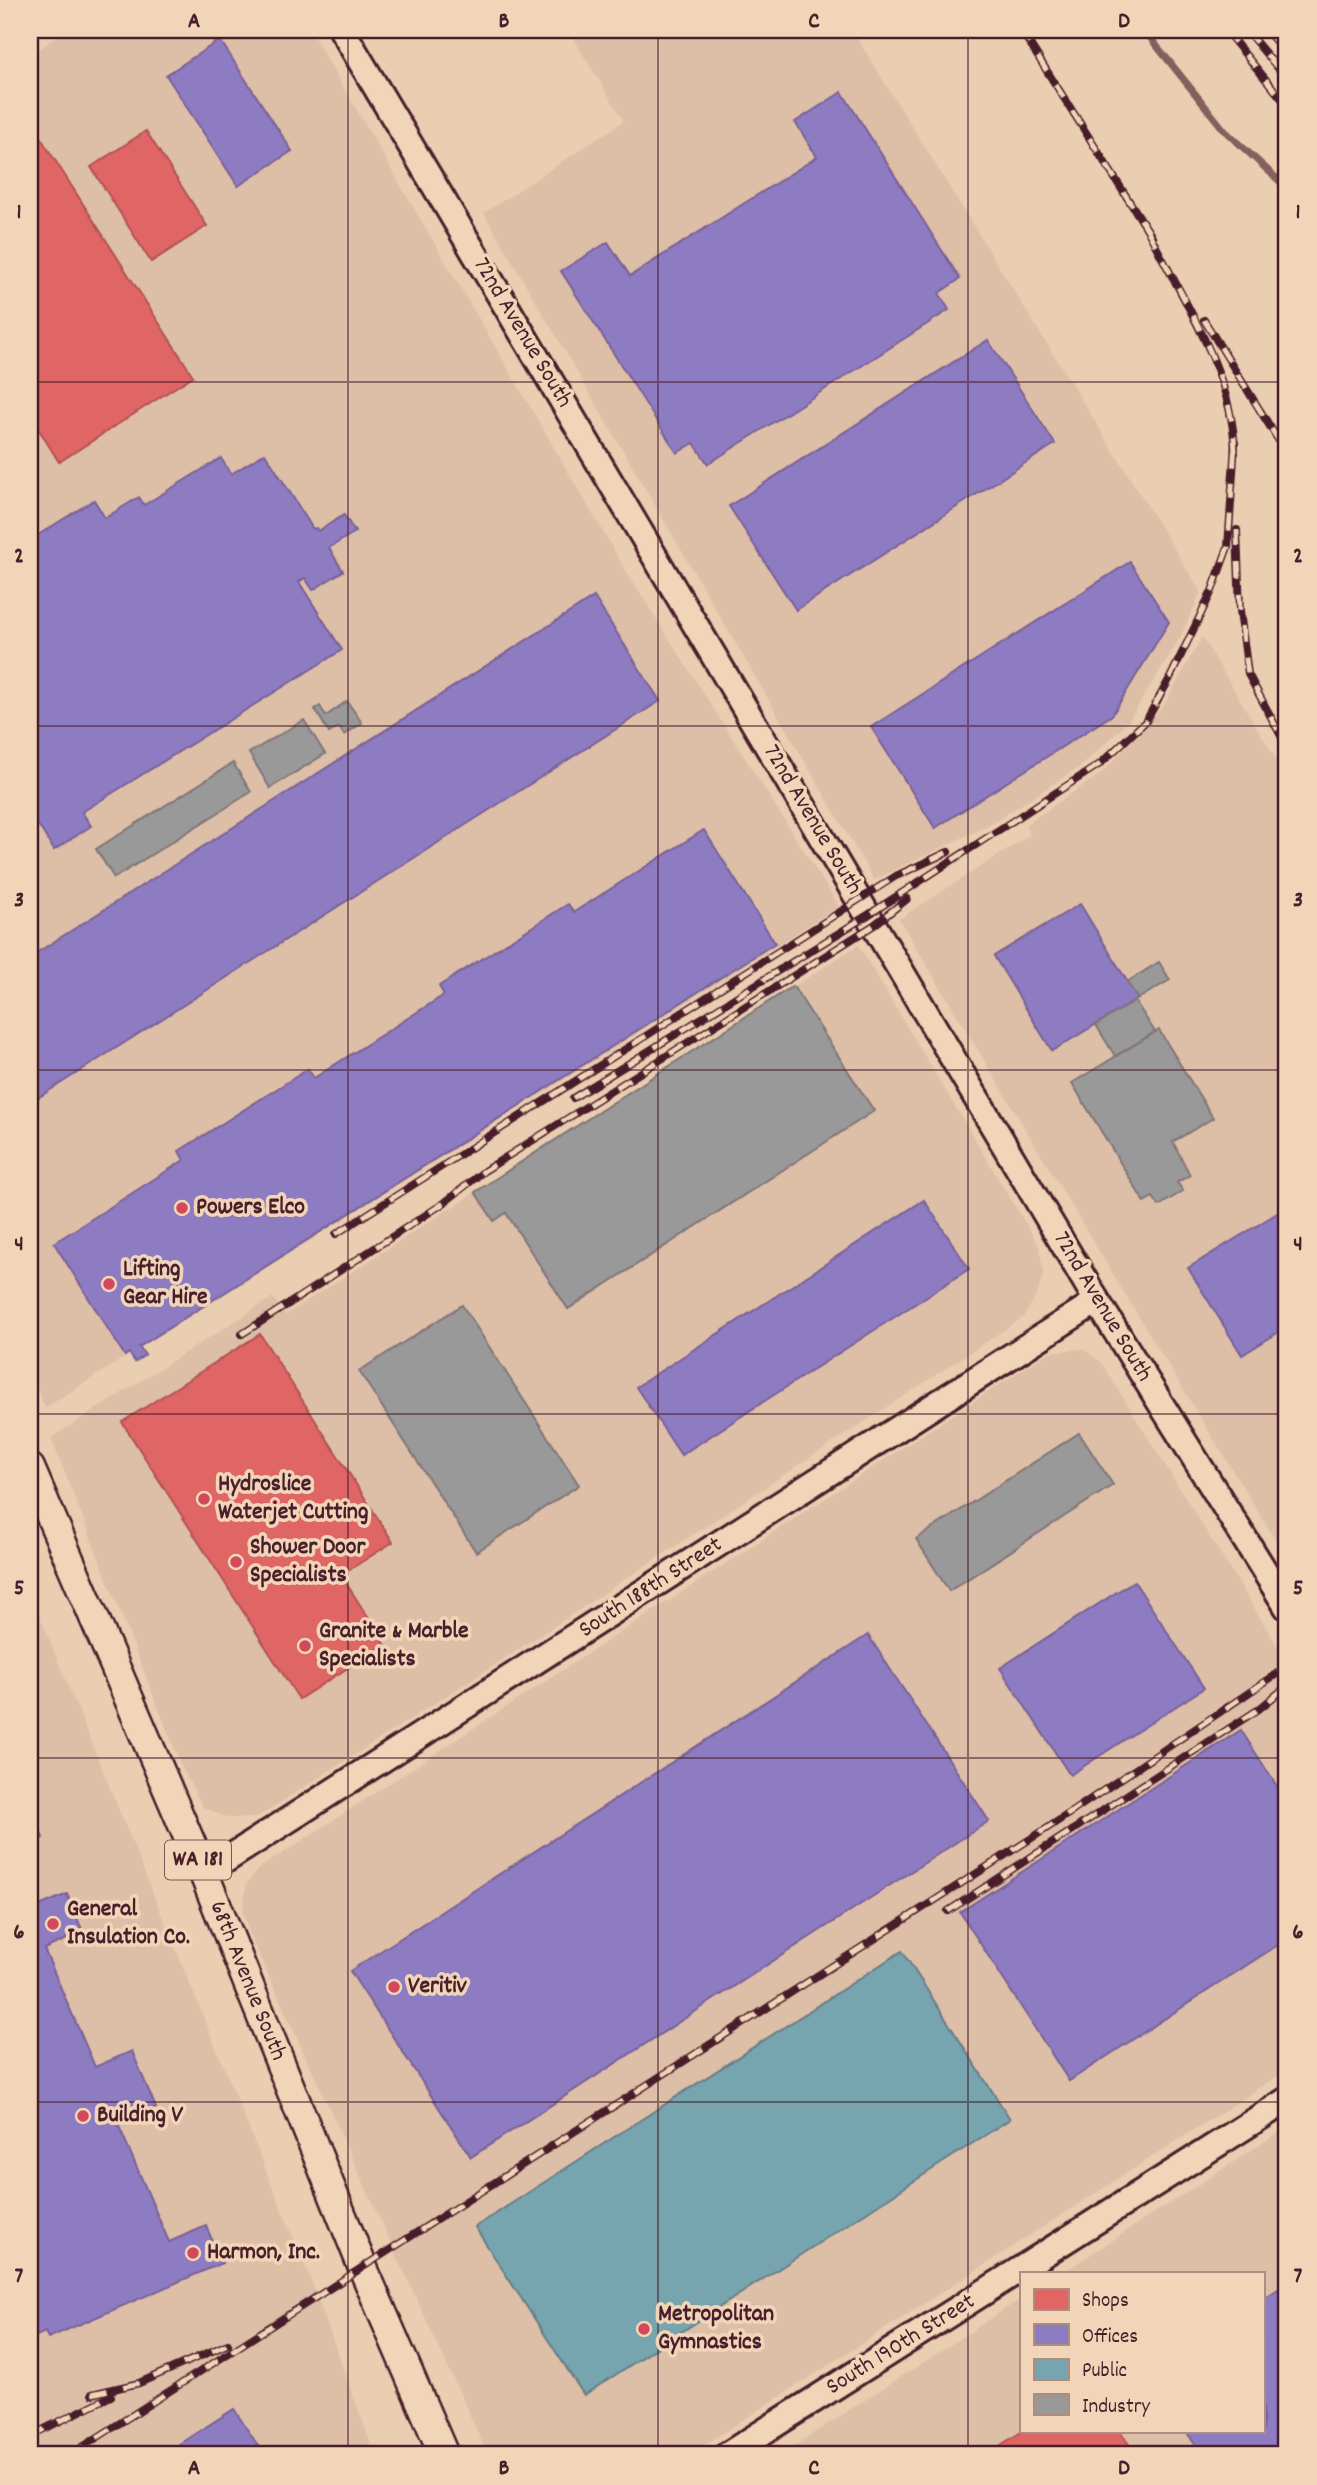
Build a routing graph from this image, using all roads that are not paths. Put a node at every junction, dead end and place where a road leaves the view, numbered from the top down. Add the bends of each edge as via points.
1 (342, 30) edge
2 (1097, 1301) junction
3 (30, 1468) edge
4 (1287, 1607) edge
5 (204, 1874) junction
6 (1287, 2100) edge
7 (444, 2455) edge
8 (727, 2455) edge

1 - 2 street, 72nd Avenue South
2 - 4 street, 72nd Avenue South
2 - 5 street, South 188th Street
3 - 5 main road, 68th Avenue South / WA 181
5 - 7 main road, 68th Avenue South / WA 181 via 357,2255
6 - 8 street, South 190th Street

